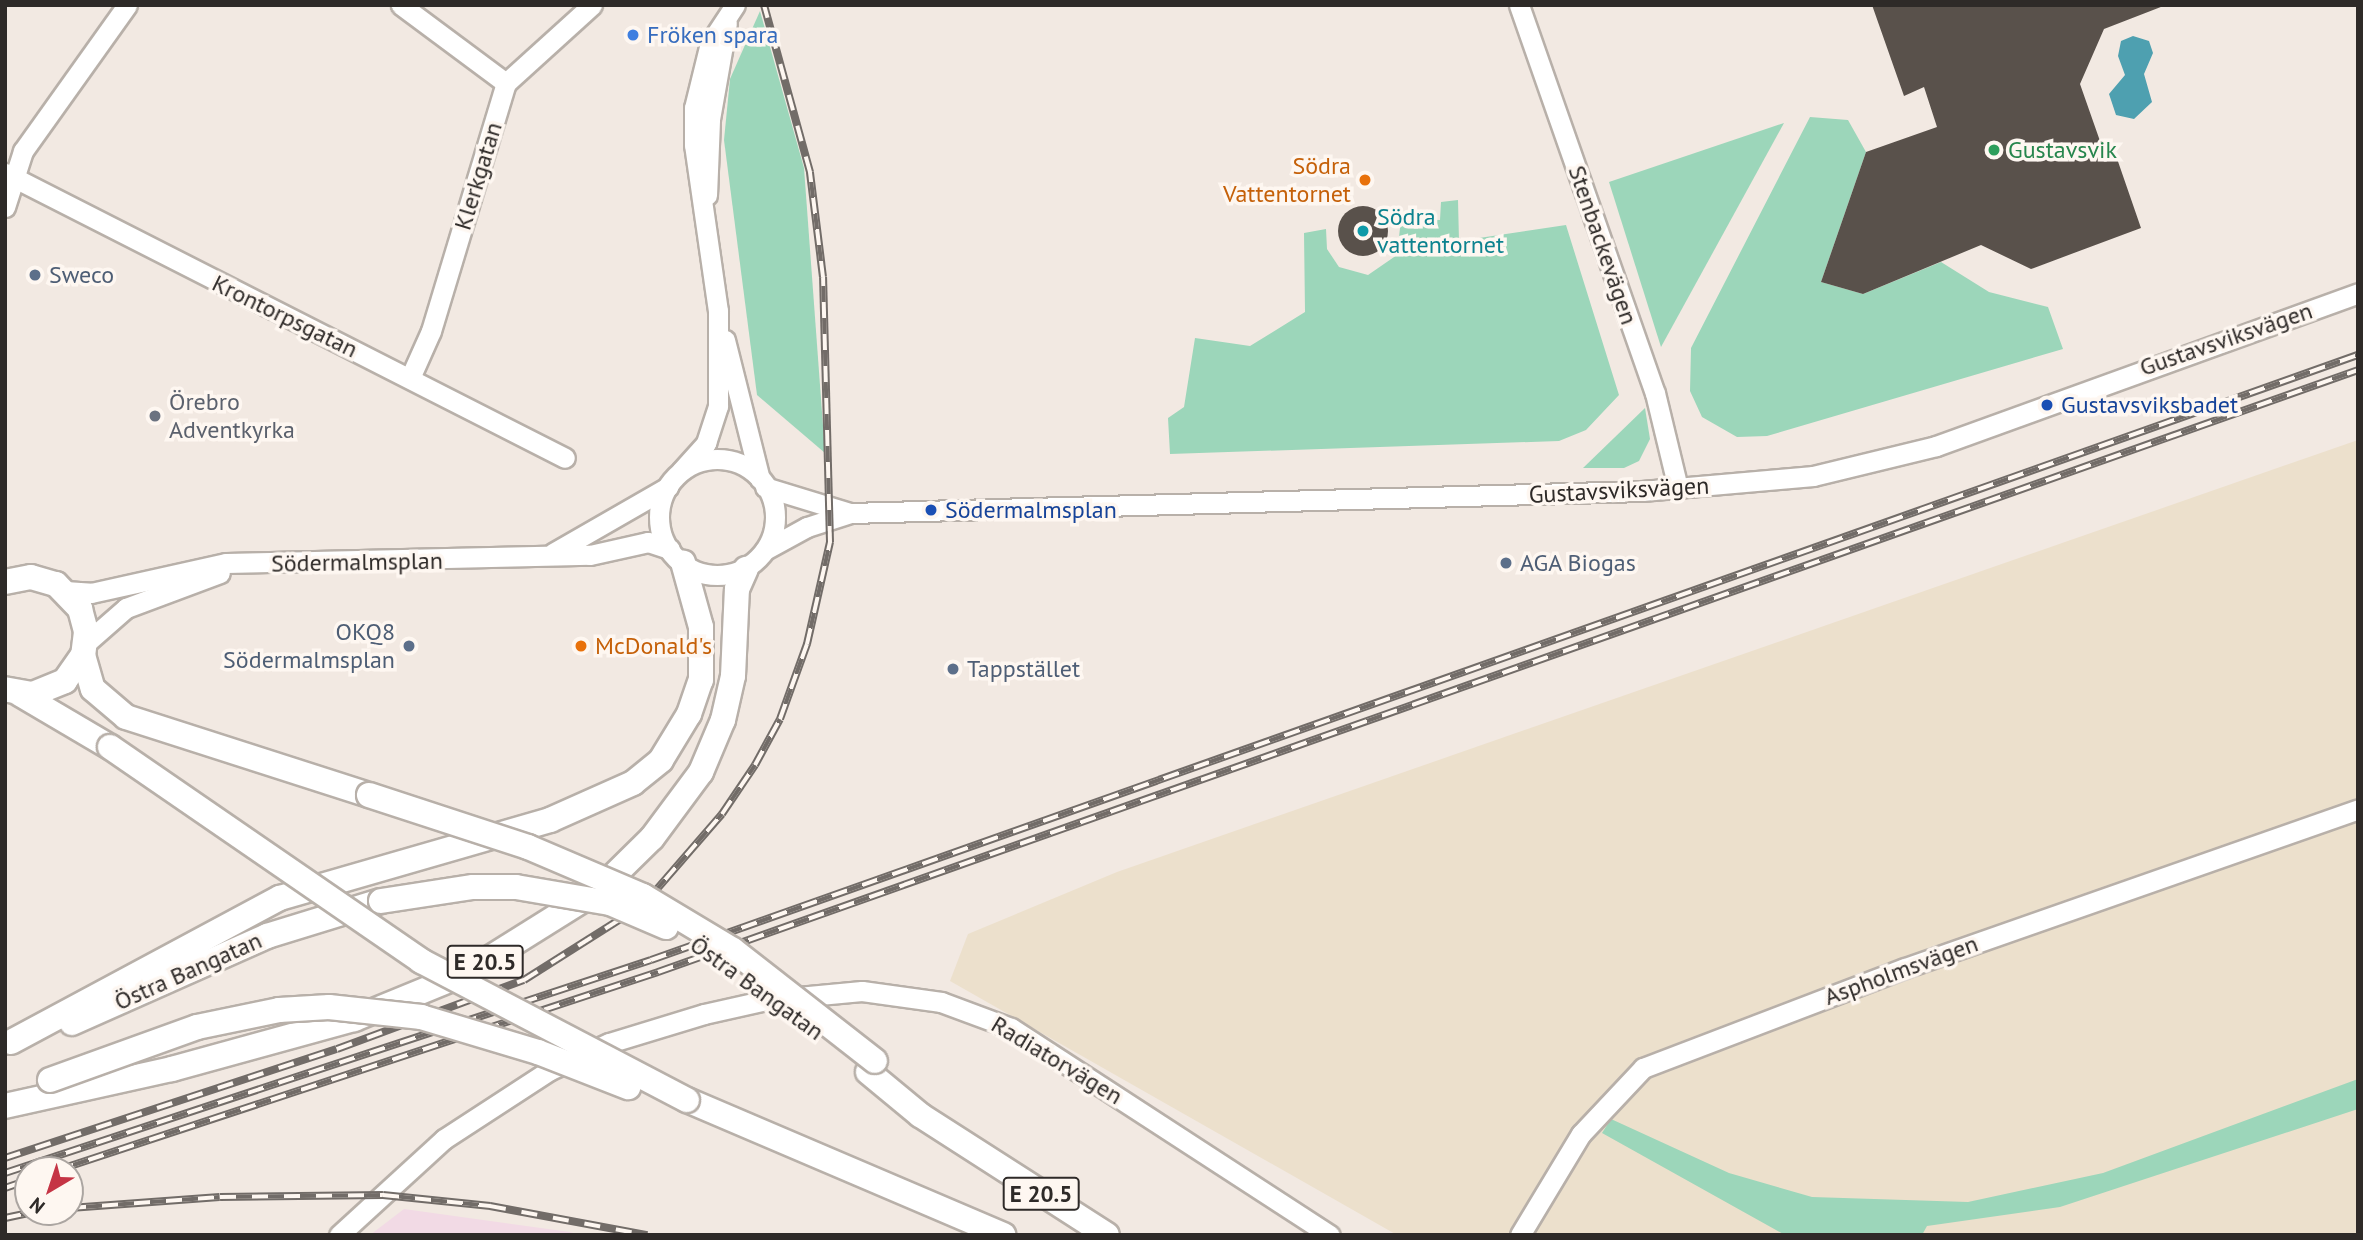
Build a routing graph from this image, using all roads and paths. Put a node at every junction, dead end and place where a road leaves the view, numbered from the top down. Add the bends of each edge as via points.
1 (127, 5) edge
2 (401, 5) edge
3 (592, 5) edge
4 (1519, 5) edge
5 (727, 9) edge
6 (506, 83) junction
7 (8, 174) edge
8 (5, 207) edge
9 (2358, 293) edge
10 (718, 311) junction
11 (410, 378) junction
12 (565, 458) dead end
13 (681, 471) junction
14 (762, 483) junction
15 (668, 487) junction
16 (1678, 488) junction
17 (850, 513) junction
18 (765, 550) junction
19 (553, 553) junction
20 (677, 555) junction
21 (5, 567) edge
22 (746, 569) junction
23 (31, 578) junction
24 (5, 582) edge
25 (148, 587) junction
26 (65, 591) junction
27 (85, 649) junction
28 (11, 693) edge
29 (2358, 809) edge
30 (8, 1043) edge
31 (872, 1066) junction
32 (5, 1096) edge
33 (687, 1100) junction
34 (5, 1106) edge
35 (339, 1235) edge
36 (1003, 1235) edge
37 (1107, 1235) edge
38 (1330, 1235) edge
39 (1520, 1235) edge

1 - 7 street
2 - 6 street
3 - 6 street
4 - 16 street, Stenbackevägen via 1655,393
5 - 10 street via 710,43 694,108 695,155
6 - 11 street, Klerkgatan via 431,331
7 - 8 street
7 - 11 street, Krontorpsgatan
9 - 16 street, Gustavsviksvägen via 1936,446 1812,476
10 - 13 street via 715,426
10 - 14 street
11 - 12 street, Krontorpsgatan
13 - 14 street, Södermalmsplan via 705,459 722,458
13 - 15 street, Södermalmsplan
14 - 17 street, Gustavsviksvägen
14 - 18 street via 775,515
15 - 19 street, Södermalmsplan
15 - 20 street, Södermalmsplan via 659,523
16 - 17 street, Gustavsviksvägen
17 - 18 street, Gustavsviksvägen via 807,527
18 - 22 street
19 - 20 street, Södermalmsplan via 590,555 648,542
19 - 25 street, Södermalmsplan via 486,560 244,565
20 - 22 street, Södermalmsplan via 725,577
20 - 30 main road via 701,627 701,680 689,714 661,760 633,783 550,820 280,898
21 - 23 main road
22 - 34 main road, E 20.5 via 737,589 733,676 723,720 701,772 652,838 599,890 466,973 354,1019 224,1056
23 - 24 main road
23 - 26 main road
25 - 26 street, Södermalmsplan
25 - 27 street, Södermalmsplan via 102,623
26 - 27 main road via 84,620
27 - 28 main road via 73,674 55,688
27 - 31 main road, bridge via 93,689 126,717 518,843 643,896 733,950
28 - 33 main road, bridge via 110,747 421,961
29 - 39 street, Aspholmsvägen via 1905,968 1643,1068 1581,1133
30 - 31 main road, Östra Bangatan, bridge via 68,1025 267,936 381,901 473,887 516,887 567,893 635,912 731,964
31 - 37 main road, E 20.5 via 976,1150
32 - 33 main road, Östra Bangatan, bridge via 208,1024 279,1010 341,1007 434,1020 630,1088
33 - 36 main road, E 20.5 via 878,1177
35 - 38 street, Radiatorvägen via 444,1139 550,1070 645,1031 766,1000 862,991 941,1002 1011,1028

